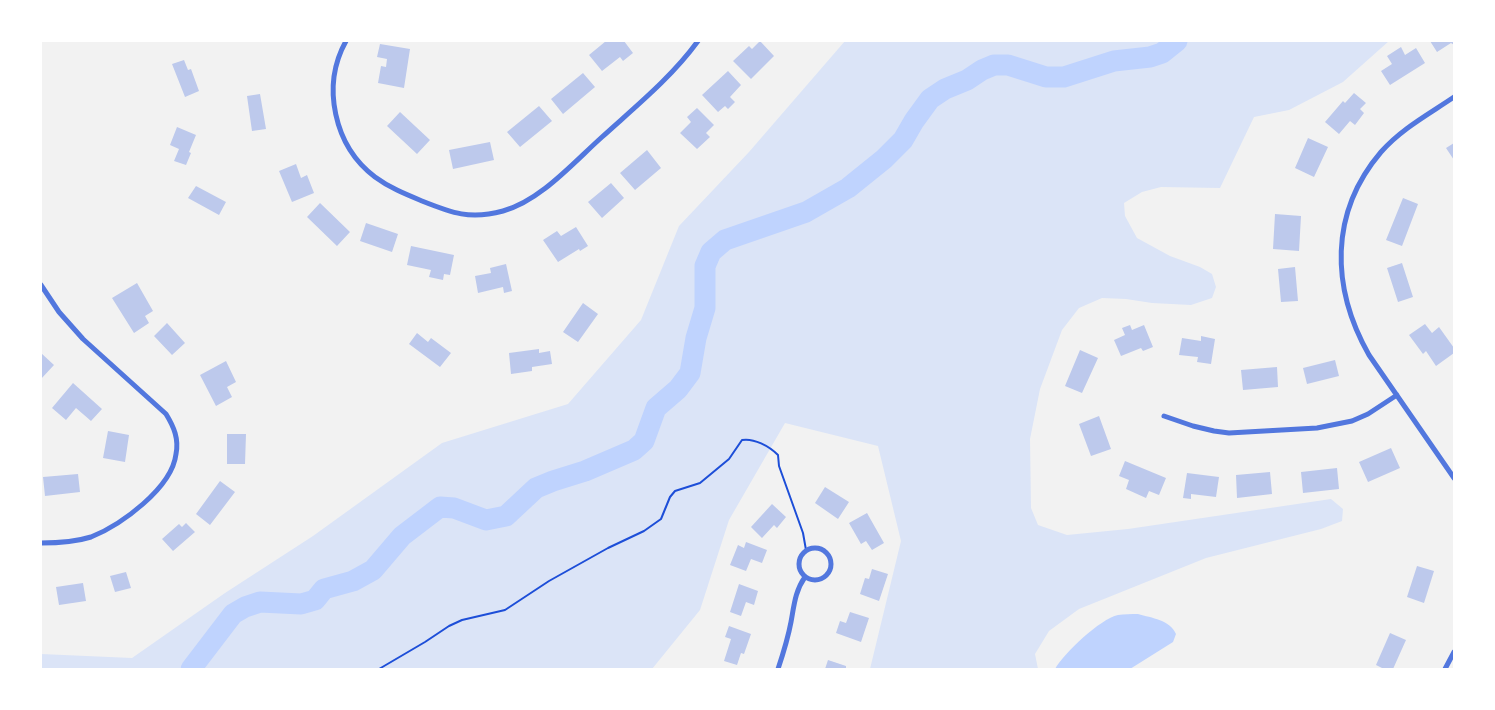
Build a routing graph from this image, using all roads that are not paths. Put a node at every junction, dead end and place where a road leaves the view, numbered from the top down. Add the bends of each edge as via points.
1 (346, 41) edge
2 (698, 41) edge
3 (1454, 97) edge
4 (41, 285) edge
5 (1397, 395) junction
6 (1164, 416) dead end
7 (1454, 478) edge
8 (41, 543) edge
9 (805, 577) junction
10 (1454, 652) edge
11 (778, 669) edge
12 (1445, 669) edge

1 - 2 street via 337,57 333,104 343,137 355,157 374,176 395,190 454,214 472,215 518,206 547,186 667,78
3 - 5 street via 1400,134 1381,152 1356,193 1341,239 1340,268 1350,316 1369,355
4 - 8 street via 83,339 166,414 177,440 172,468 164,481 127,517 89,537
5 - 6 street via 1352,421 1317,428 1221,432
5 - 7 street
9 - 9 street via 814,580 826,576 831,562 824,550 806,550 799,560
9 - 11 street via 796,596
10 - 12 street

